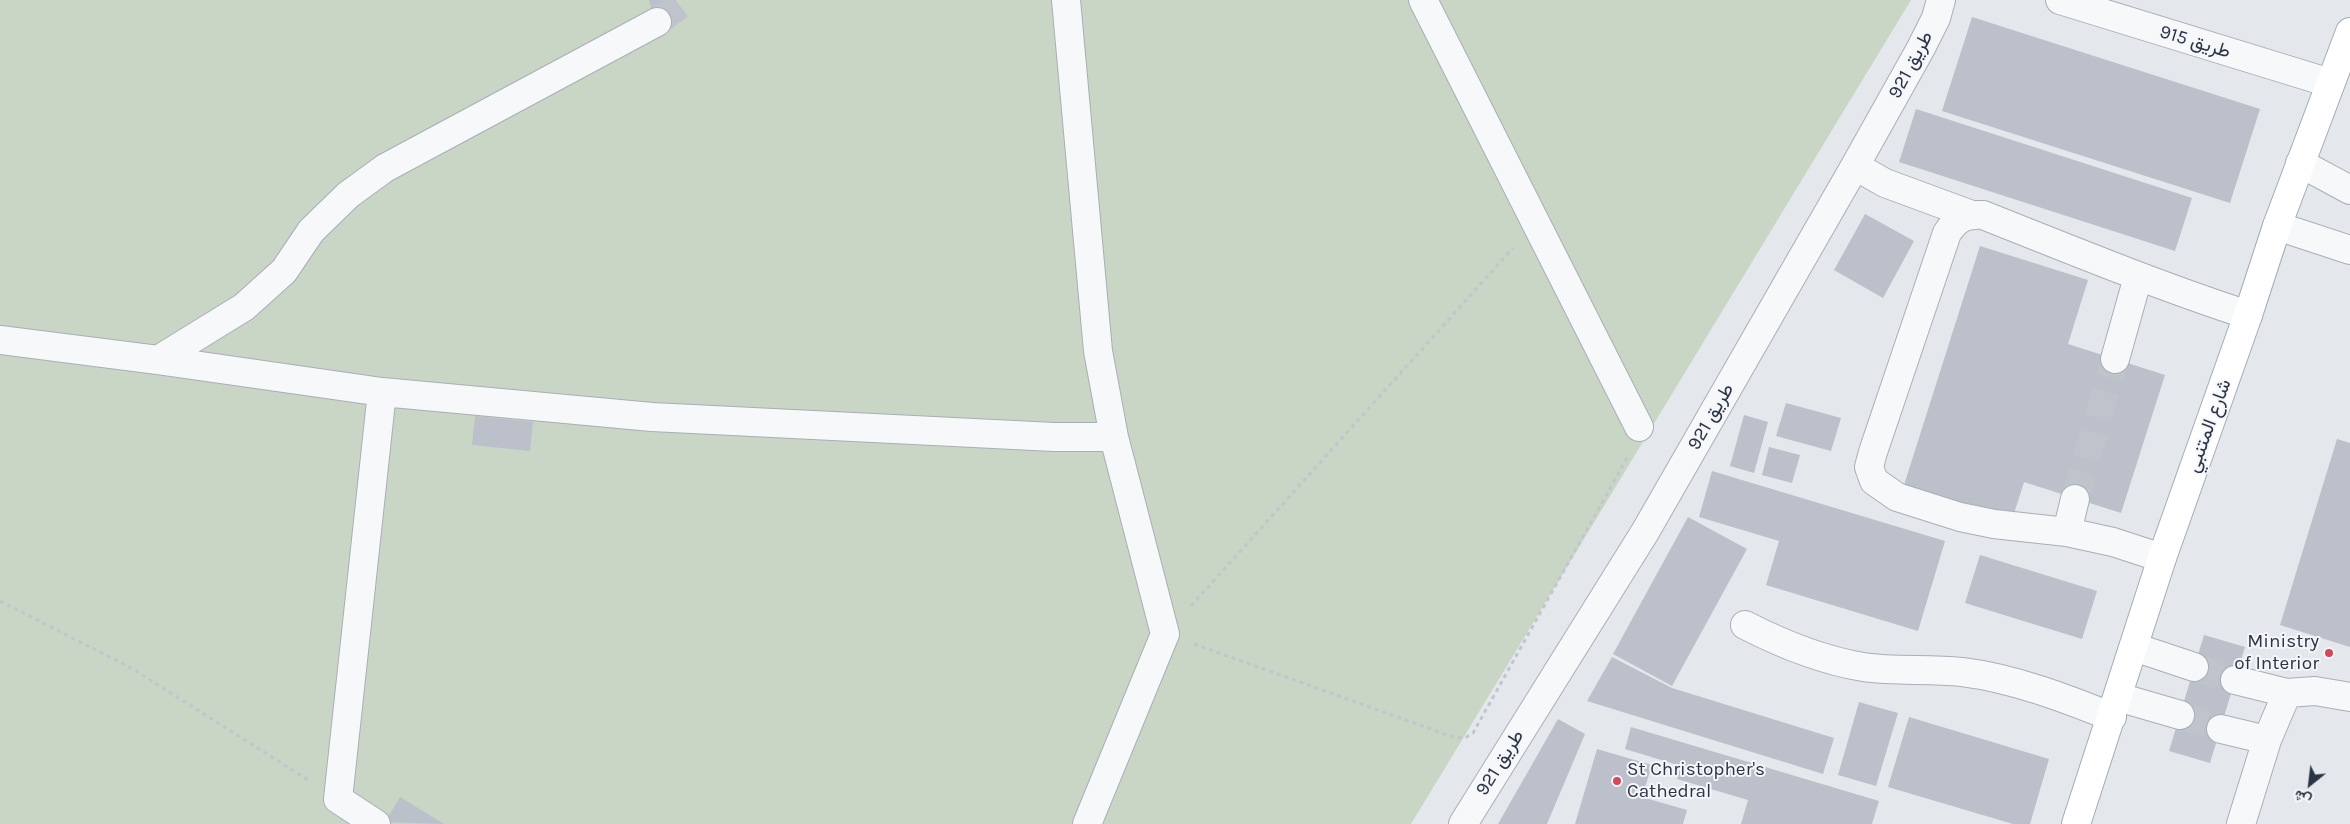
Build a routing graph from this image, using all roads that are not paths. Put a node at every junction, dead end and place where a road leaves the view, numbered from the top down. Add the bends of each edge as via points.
1 (1066, 0) edge
2 (1423, 0) edge
3 (1942, 0) edge
4 (2060, 0) edge
5 (657, 22) tunnel mouth
6 (2350, 32) edge
7 (2330, 84) junction
8 (2300, 163) junction
9 (1855, 166) junction
10 (2350, 190) edge
11 (1969, 214) junction
12 (2277, 226) junction
13 (2350, 250) edge
14 (2138, 277) junction
15 (2248, 315) junction
16 (0, 340) edge
17 (2115, 359) tunnel mouth
18 (158, 360) junction
19 (382, 392) junction
20 (1639, 427) road end
21 (1114, 437) junction
22 (2075, 499) tunnel mouth
23 (2067, 532) junction
24 (2162, 558) junction
25 (1745, 625) dead end
26 (2134, 647) junction
27 (2194, 668) tunnel mouth
28 (2235, 680) tunnel mouth
29 (2287, 693) junction
30 (2350, 697) edge
31 (2115, 707) junction
32 (2180, 715) tunnel mouth
33 (2221, 729) tunnel mouth
34 (2267, 740) junction
35 (376, 824) edge
36 (1087, 824) edge
37 (1463, 824) edge
38 (2076, 824) edge
39 (2241, 824) edge

1 - 21 street via 1098,350
2 - 20 street
3 - 9 street, طريق 921 via 1921,48
4 - 7 street, طريق 915
5 - 18 street via 385,168 348,195 311,231 284,271 244,307
6 - 7 main road, شارع المتنبي
7 - 8 main road, شارع المتنبي
8 - 10 street
8 - 12 main road, شارع المتنبي
9 - 11 street via 1885,183
9 - 37 street, طريق 921 via 1645,532
11 - 14 street via 1984,215
11 - 23 street via 1955,220 1947,233 1869,467 1874,481 1897,498 1968,519
12 - 13 street
12 - 15 main road, شارع المتنبي
14 - 15 street
14 - 17 street
15 - 24 main road, شارع المتنبي
16 - 18 street
18 - 19 street
19 - 21 street via 652,417 1054,437
19 - 35 street via 338,799
21 - 36 street via 1165,634
22 - 23 street
23 - 24 street
24 - 26 main road, شارع المتنبي
25 - 31 street via 1782,644 1822,658 1863,666 1962,672 1991,677 2071,702
26 - 27 street
26 - 31 main road, شارع المتنبي
28 - 29 street
29 - 30 street via 2315,691
29 - 34 street
31 - 32 street
31 - 38 main road, شارع المتنبي
33 - 34 street
34 - 39 street

